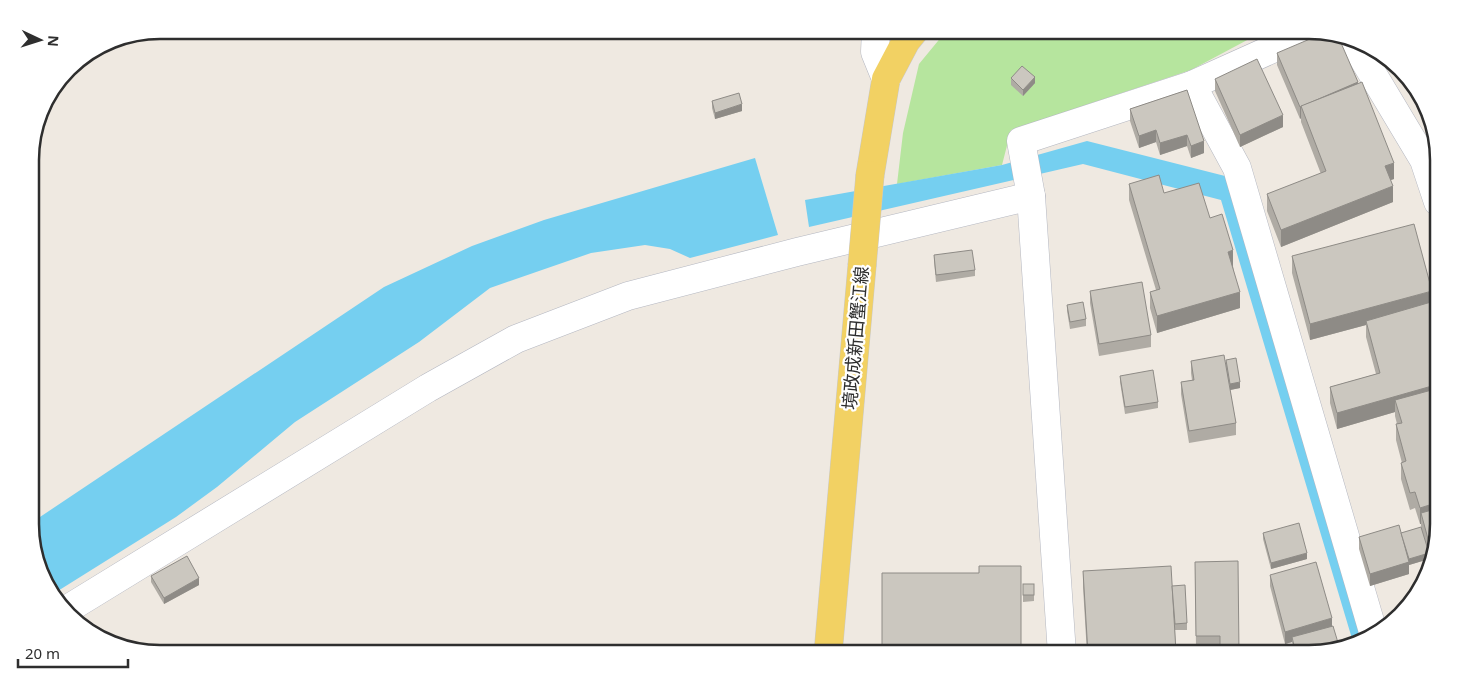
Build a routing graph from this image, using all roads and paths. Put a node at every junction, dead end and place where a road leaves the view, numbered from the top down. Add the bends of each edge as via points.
1 (876, 39) edge
2 (908, 39) edge
3 (1294, 39) edge
4 (1358, 49) edge
5 (886, 79) junction
6 (1192, 85) junction
7 (1430, 178) edge
8 (1031, 196) junction
9 (71, 607) edge
10 (1372, 628) edge
11 (829, 645) edge
12 (1061, 645) edge

1 - 5 street via 875,52
2 - 5 main road, 境政成新田蟹江線
3 - 6 street
4 - 7 street via 1424,160
5 - 11 main road, 境政成新田蟹江線, bridge via 870,175
6 - 8 street via 1021,141
6 - 10 street via 1237,168
8 - 9 street via 628,296 516,339 428,388
8 - 12 street

